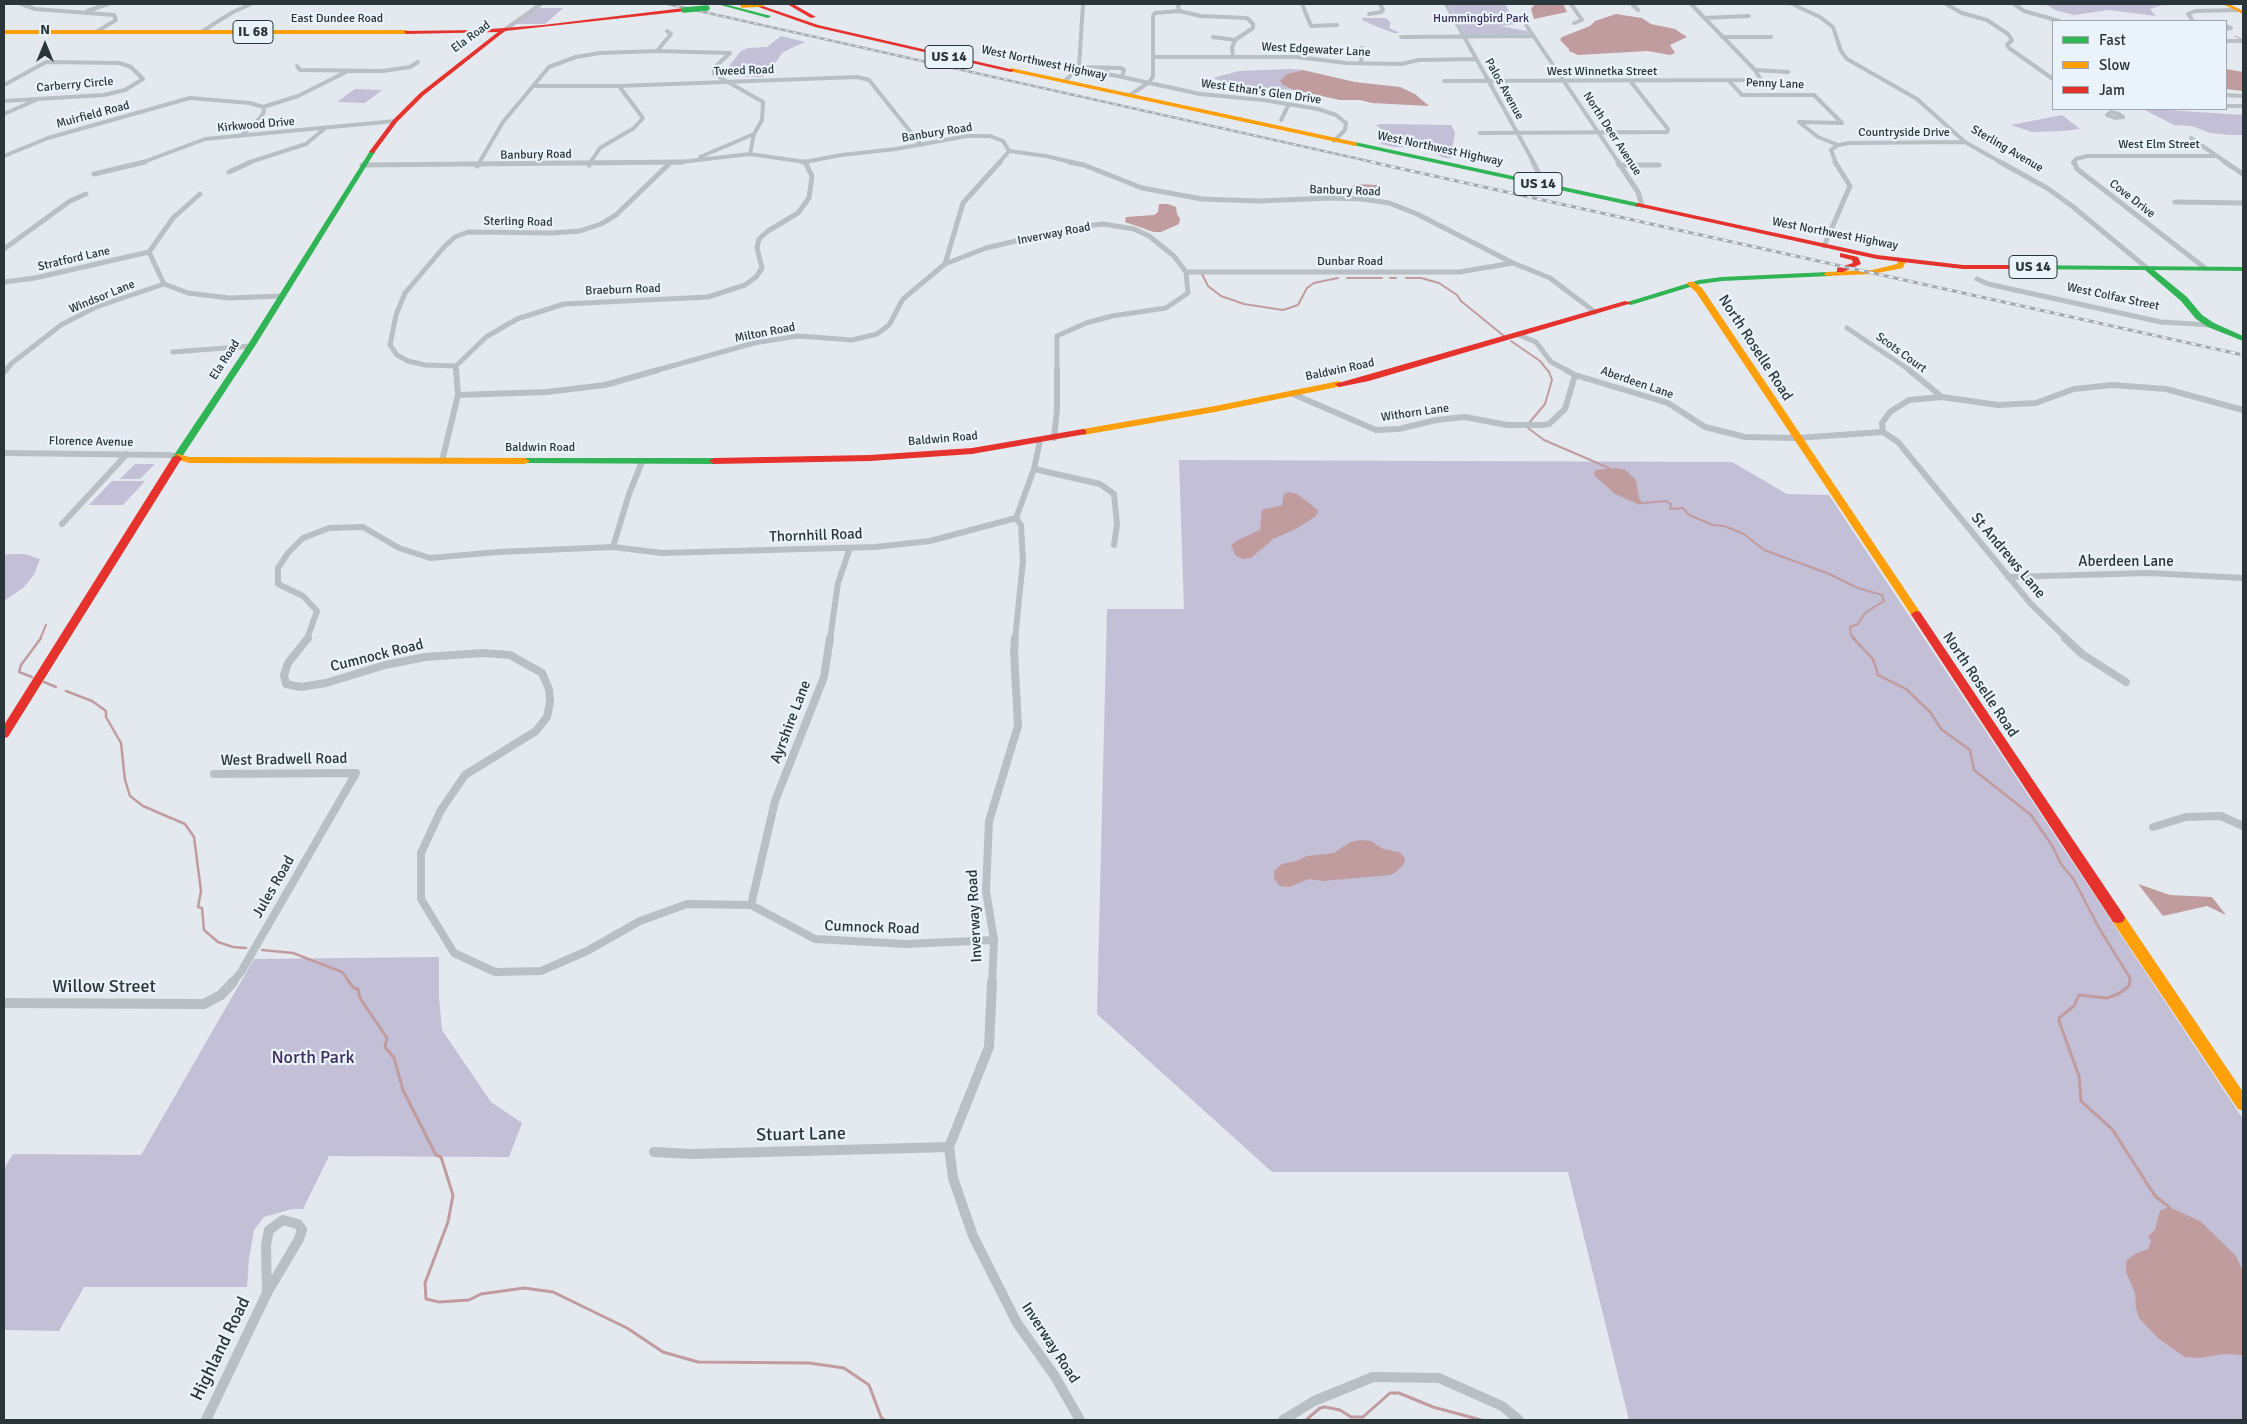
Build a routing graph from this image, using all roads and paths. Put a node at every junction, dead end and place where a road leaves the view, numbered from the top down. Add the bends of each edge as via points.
1 (21, 4) edge
2 (108, 4) edge
3 (251, 4) edge
4 (541, 4) edge
5 (1083, 4) edge
6 (1178, 4) edge
7 (1302, 4) edge
8 (1380, 4) edge
9 (1446, 4) edge
10 (1571, 4) edge
11 (1632, 4) edge
12 (1691, 4) edge
13 (1792, 4) edge
14 (1946, 4) edge
15 (2014, 4) edge
16 (2226, 4) edge
17 (722, 5) edge
18 (754, 5) edge
19 (705, 6) edge
20 (794, 6) edge
21 (1179, 10) junction
22 (1638, 10) dead end
23 (85, 12) junction
24 (2240, 12) edge
25 (1369, 14) dead end
26 (1749, 16) dead end
27 (1704, 18) junction
28 (2055, 20) edge
29 (2192, 20) edge
30 (1574, 22) dead end
31 (1337, 25) dead end
32 (1526, 25) dead end
33 (833, 30) junction
34 (503, 31) junction
35 (668, 31) dead end
36 (4, 32) edge
37 (96, 32) junction
38 (201, 32) junction
39 (1464, 36) junction
40 (1533, 36) junction
41 (1213, 37) dead end
42 (1401, 37) dead end
43 (1722, 37) junction
44 (1771, 37) dead end
45 (871, 39) junction
46 (1235, 40) junction
47 (2227, 41) edge
48 (2243, 41) edge
49 (1295, 48) dead end
50 (1362, 48) dead end
51 (657, 51) junction
52 (1154, 57) junction
53 (1233, 57) junction
54 (1297, 57) junction
55 (1476, 60) junction
56 (418, 62) dead end
57 (1362, 63) junction
58 (297, 66) dead end
59 (1079, 67) junction
60 (1106, 68) junction
61 (1755, 70) junction
62 (348, 71) junction
63 (1788, 72) dead end
64 (1122, 77) junction
65 (2052, 78) edge
66 (1065, 81) junction
67 (1444, 81) dead end
68 (725, 82) junction
69 (1488, 82) junction
70 (1566, 82) junction
71 (1630, 82) junction
72 (1730, 82) junction
73 (1148, 84) junction
74 (4, 85) edge
75 (535, 86) junction
76 (619, 86) junction
77 (1130, 95) junction
78 (2227, 95) edge
79 (2243, 96) edge
80 (38, 99) junction
81 (4, 101) edge
82 (1289, 104) junction
83 (2227, 106) edge
84 (2243, 106) edge
85 (263, 107) junction
86 (4, 114) edge
87 (1281, 120) dead end
88 (395, 121) junction
89 (325, 129) junction
90 (1480, 133) dead end
91 (1517, 133) junction
92 (243, 134) junction
93 (754, 134) junction
94 (1598, 134) junction
95 (2191, 138) dead end
96 (1334, 141) junction
97 (1965, 142) junction
98 (921, 145) junction
99 (1838, 145) junction
100 (1009, 151) junction
101 (750, 154) junction
102 (2102, 155) joint
103 (4, 156) edge
104 (2216, 156) junction
105 (692, 161) junction
106 (805, 162) junction
107 (670, 163) junction
108 (589, 164) junction
109 (362, 165) junction
110 (1619, 165) junction
111 (1658, 165) dead end
112 (477, 166) junction
113 (229, 172) dead end
114 (94, 174) dead end
115 (2243, 174) edge
116 (1542, 185) junction
117 (86, 194) dead end
118 (200, 194) dead end
119 (2175, 202) dead end
120 (2243, 203) edge
121 (1642, 206) junction
122 (1742, 229) junction
123 (1824, 246) junction
124 (4, 249) edge
125 (149, 252) junction
126 (1902, 261) junction
127 (1513, 263) junction
128 (945, 264) junction
129 (2147, 268) junction
130 (2205, 268) junction
131 (2243, 268) edge
132 (1840, 270) junction
133 (1186, 272) junction
134 (1768, 277) junction
135 (1977, 279) dead end
136 (4, 282) edge
137 (164, 284) junction
138 (1691, 284) junction
139 (282, 296) junction
140 (1595, 312) junction
141 (2211, 325) junction
142 (1538, 328) junction
143 (1847, 328) dead end
144 (1519, 334) junction
145 (2243, 339) edge
146 (1536, 342) junction
147 (251, 346) junction
148 (173, 352) dead end
149 (456, 366) junction
150 (4, 372) edge
151 (1575, 375) junction
152 (1293, 394) junction
153 (458, 395) junction
154 (1942, 397) junction
155 (2243, 410) edge
156 (1883, 432) junction
157 (1054, 438) junction
158 (1797, 438) junction
159 (1040, 440) junction
160 (4, 453) edge
161 (127, 454) junction
162 (178, 457) junction
163 (442, 461) junction
164 (642, 462) junction
165 (1034, 469) junction
166 (1016, 518) junction
167 (62, 524) dead end
168 (1114, 545) dead end
169 (613, 547) junction
170 (850, 548) junction
171 (2008, 577) junction
172 (2243, 578) edge
173 (2126, 682) dead end
174 (4, 734) edge
175 (356, 773) joint
176 (214, 774) dead end
177 (2243, 826) edge
178 (2153, 827) dead end
179 (751, 905) junction
180 (994, 940) junction
181 (4, 1003) edge
182 (204, 1004) joint
183 (2243, 1104) edge
184 (949, 1147) junction
185 (654, 1152) dead end
186 (267, 1294) junction
187 (206, 1420) edge
188 (1080, 1420) edge
189 (1283, 1420) edge
190 (1519, 1420) edge

1 - 23 street via 35,9
2 - 23 street
3 - 38 street
4 - 34 street
5 - 59 street
6 - 21 street
7 - 31 street via 1311,26
8 - 25 street via 1383,10
9 - 39 street, Palos Avenue
10 - 30 street via 1582,20
11 - 22 street
12 - 27 street
13 - 97 street, Sterling Avenue via 1833,27 1847,59 1917,99
14 - 65 street via 1962,13 1987,20 2008,34 2012,40 2007,45 2009,48
15 - 28 street
16 - 24 main road
17 - 18 main road, IL 68
17 - 19 main road, East Dundee Road / IL 68
17 - 33 main road
18 - 33 main road, West Northwest Highway / US 14
19 - 34 main road, East Dundee Road / IL 68, bridge
20 - 45 main road via 807,15
21 - 46 street via 1201,16 1247,18 1253,24 1252,28
21 - 52 street via 1153,16
23 - 37 street via 114,15 116,20
24 - 29 street via 2195,11 2188,14
26 - 27 street
27 - 43 street
32 - 40 street, North Deer Avenue
33 - 45 main road, West Northwest Highway / US 14
34 - 38 main road, East Dundee Road / IL 68
34 - 88 main road, Ela Road via 433,84
35 - 51 street via 672,34
36 - 37 main road, East Dundee Road / IL 68
37 - 38 main road, East Dundee Road / IL 68
39 - 40 street
39 - 42 street
39 - 55 street, Palos Avenue
40 - 70 street, North Deer Avenue
41 - 46 street
43 - 44 street
43 - 61 street
45 - 66 main road, West Northwest Highway / US 14
46 - 53 street
47 - 48 street
49 - 54 street
50 - 57 street via 1359,49
51 - 68 street via 730,53 714,68 714,74
51 - 75 street via 576,57 549,67
52 - 53 street, West Edgewater Lane
52 - 73 street
53 - 54 street, West Edgewater Lane
54 - 57 street, West Edgewater Lane
55 - 57 street, West Edgewater Lane
55 - 69 street, Palos Avenue
56 - 62 street via 410,67 383,72
58 - 62 street via 300,70
59 - 60 street
59 - 66 street
60 - 64 street via 1107,74
60 - 64 street via 1124,70
61 - 63 street
61 - 72 street, West Winnetka Street via 1761,80
62 - 85 street via 298,96
64 - 73 street, West Ethan's Glen Drive
66 - 77 main road, West Northwest Highway / US 14
67 - 69 street, West Winnetka Street
68 - 76 street, Tweed Road
68 - 93 street via 763,102 762,120
68 - 98 street, Tweed Road via 857,77 869,80
69 - 70 street, West Winnetka Street
69 - 91 street, Palos Avenue
70 - 71 street, West Winnetka Street
70 - 94 street, North Deer Avenue
71 - 72 street, West Winnetka Street
71 - 94 street via 1668,129 1667,132
72 - 99 street, Penny Lane via 1742,95 1814,95 1842,123 1799,122 1818,137
73 - 77 street
73 - 82 street, West Ethan's Glen Drive via 1200,94
74 - 80 street, Carberry Circle via 46,62 119,63 130,67 144,79 125,90 104,95
75 - 76 street, Tweed Road
75 - 112 street via 503,122
76 - 108 street via 643,118 634,128 600,148
77 - 96 main road, West Northwest Highway / US 14
78 - 79 street
80 - 81 street, Carberry Circle
80 - 86 street
82 - 87 street
82 - 96 street, West Ethan's Glen Drive via 1318,108 1342,119 1346,123 1345,130
83 - 84 street
85 - 92 street via 260,118
85 - 103 street, Muirfield Road via 190,98 48,138
88 - 89 street, Kirkwood Drive
88 - 109 main road, Ela Road
89 - 92 street, Kirkwood Drive
89 - 113 street via 306,144 240,165
90 - 91 street
91 - 94 street
91 - 116 street, Palos Avenue
92 - 114 street, Kirkwood Drive via 205,140 144,162
93 - 101 street
93 - 105 street
94 - 110 street, North Deer Avenue
95 - 104 street
96 - 116 main road, West Northwest Highway / US 14
97 - 99 street, Countryside Drive
97 - 129 street, Sterling Avenue via 2047,188
98 - 100 street, Banbury Road via 967,136 990,136 1003,141
98 - 106 street, Banbury Road
99 - 123 street, Countryside Drive via 1831,150 1832,158 1850,186
100 - 127 street, Banbury Road via 1084,165 1142,188 1202,199 1258,202 1330,198 1389,203
100 - 128 street via 963,203
101 - 105 street, Banbury Road
101 - 106 street, Banbury Road
102 - 104 street, West Elm Street
102 - 130 street, Cove Drive via 2086,156 2073,163
104 - 115 street
105 - 107 street, Banbury Road
106 - 149 street, Braeburn Road via 812,176 809,198 798,213 759,239 757,248 762,268 745,285 708,297 579,302 548,308 493,332
107 - 108 street, Banbury Road
107 - 149 street, Sterling Road via 616,215 590,228 552,233 470,231 455,237 444,247 405,293 396,315 390,345 397,356 408,361
108 - 112 street, Banbury Road
109 - 112 street, Banbury Road
109 - 139 main road, Ela Road
110 - 111 street
110 - 121 street, North Deer Avenue via 1638,192
116 - 121 main road, West Northwest Highway / US 14
117 - 124 street via 70,201
118 - 125 street via 173,218
119 - 120 street
121 - 122 main road, West Northwest Highway / US 14
122 - 123 main road, West Northwest Highway / US 14
122 - 132 main road via 1858,262 1856,266
123 - 126 main road, West Northwest Highway / US 14
125 - 136 street, Stratford Lane
125 - 137 street
126 - 129 main road, West Northwest Highway / US 14 via 1963,266
126 - 132 main road
126 - 134 main road via 1900,266 1872,272
127 - 133 street, Dunbar Road via 1459,272
127 - 140 street, Banbury Road via 1550,278
128 - 133 street, Inverway Road via 986,248 1071,228 1103,224 1134,229 1150,236 1174,256
128 - 153 street, Milton Road via 903,299 889,325 862,339 798,336 754,343 605,385 547,392
129 - 130 main road, West Northwest Highway / US 14
129 - 141 main road, Sterling Avenue
130 - 131 main road, West Northwest Highway / US 14
132 - 134 main road
133 - 157 street via 1188,293 1166,308 1112,316 1057,336
134 - 138 main road, Baldwin Road
135 - 141 street, West Colfax Street via 2161,322
137 - 139 street via 188,294 229,298
137 - 150 street, Windsor Lane via 96,308 61,326
138 - 140 main road, Baldwin Road
138 - 158 main road, North Roselle Road via 1699,290
139 - 147 main road, Ela Road
140 - 142 main road, Baldwin Road
141 - 145 main road, West Colfax Street
142 - 144 main road, Baldwin Road
142 - 146 street
143 - 154 street, Scots Court via 1901,363
144 - 146 street, Aberdeen Lane
144 - 152 main road, Baldwin Road via 1366,379
146 - 151 street, Aberdeen Lane via 1551,362
147 - 148 street
147 - 162 main road, Ela Road
149 - 153 street
151 - 152 street, Withorn Lane via 1565,409 1549,424 1543,425 1506,425 1466,417 1376,430
151 - 158 street, Aberdeen Lane via 1668,404 1705,426 1745,437
152 - 157 main road, Baldwin Road
153 - 163 street
154 - 155 street via 1998,405 2021,404 2074,389 2112,385 2166,389
154 - 156 street via 1909,400 1890,412 1882,423
156 - 158 street, Aberdeen Lane
156 - 171 street, St Andrews Lane via 1898,442
157 - 159 main road, Baldwin Road
158 - 183 main road, North Roselle Road
159 - 164 main road, Baldwin Road via 972,451 898,456
159 - 165 street
160 - 161 street, Florence Avenue
161 - 162 street, Florence Avenue via 170,454
161 - 167 street
162 - 163 main road, Baldwin Road via 188,460
162 - 174 main road, Ela Road
163 - 164 main road, Baldwin Road
164 - 169 street via 628,494
165 - 166 street
165 - 168 street via 1100,484 1114,494 1117,524
166 - 170 street, Thornhill Road via 930,540
166 - 180 street, Inverway Road via 1021,525 1023,561 1014,651 1018,726 989,821 986,891
169 - 170 street, Thornhill Road via 662,553
169 - 179 street, Cumnock Road via 430,558 399,548 363,527 329,528 303,538 278,568 278,584 303,596 317,611 309,636 288,663 284,675 286,684 309,686 425,657 483,653 510,655 542,673 549,688 546,717 536,731 466,775 441,810 421,852 421,899 454,953 495,972 541,971 640,921 686,904
170 - 179 street, Ayrshire Lane via 838,584 824,677 775,801
171 - 172 street, Aberdeen Lane via 2148,573
171 - 173 street, St Andrews Lane via 2078,650
175 - 176 street, West Bradwell Road
175 - 182 street, Jules Road via 241,972 221,995
177 - 178 street via 2221,816 2186,817
179 - 180 street, Cumnock Road via 815,939 906,944
180 - 184 street, Inverway Road via 989,1047
181 - 182 street, Willow Street
184 - 185 street, Stuart Lane via 691,1154
184 - 188 street, Inverway Road via 953,1178 973,1236 1017,1323 1054,1375
186 - 186 street, Highland Road via 299,1239 302,1230 292,1220 276,1223 269,1230 266,1245
186 - 187 street, Highland Road
189 - 190 street via 1314,1401 1373,1377 1440,1378 1502,1406

